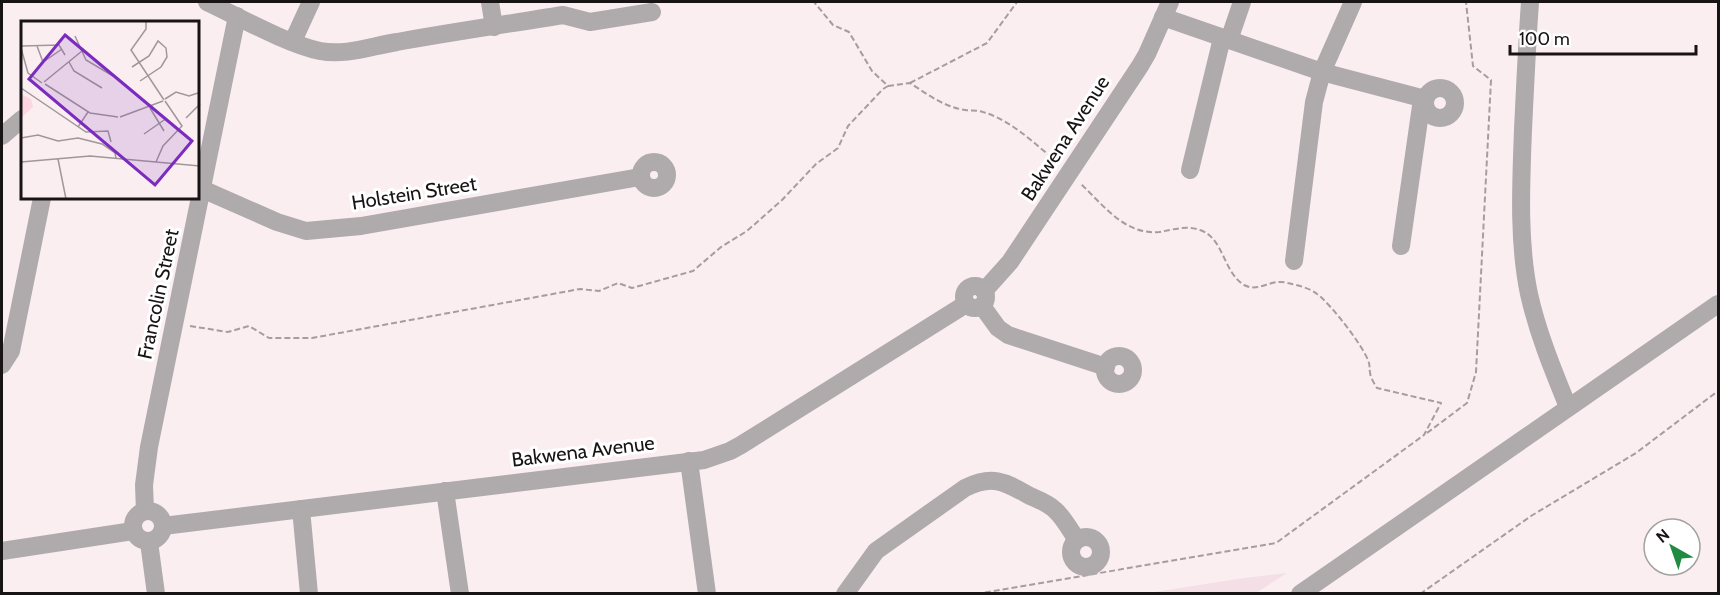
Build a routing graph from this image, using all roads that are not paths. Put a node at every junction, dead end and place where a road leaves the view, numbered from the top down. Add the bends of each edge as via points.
1 (207, 2) edge
2 (311, 2) edge
3 (490, 2) edge
4 (1242, 2) edge
5 (1353, 2) edge
6 (1530, 2) edge
7 (1166, 9) edge
8 (652, 12) dead end
9 (237, 16) junction
10 (494, 27) junction
11 (1225, 39) junction
12 (292, 41) junction
13 (1322, 72) junction
14 (21, 120) edge
15 (2, 136) edge
16 (1190, 170) dead end
17 (640, 177) dead end
18 (202, 189) junction
19 (200, 199) edge
20 (42, 200) edge
21 (200, 200) edge
22 (1401, 246) dead end
23 (1294, 261) dead end
24 (977, 300) junction
25 (1719, 304) edge
26 (2, 365) edge
27 (1106, 367) dead end
28 (1568, 407) junction
29 (689, 461) junction
30 (445, 491) junction
31 (301, 509) junction
32 (145, 511) junction
33 (164, 526) junction
34 (133, 531) junction
35 (1077, 540) dead end
36 (149, 542) junction
37 (2, 551) edge
38 (156, 594) edge
39 (309, 594) edge
40 (460, 594) edge
41 (707, 594) edge
42 (845, 594) edge
43 (1300, 594) edge

1 - 9 street
2 - 12 street
3 - 10 street
4 - 11 street
5 - 13 street
6 - 28 street via 1521,175 1526,267 1540,338
7 - 11 street
7 - 24 street, Bakwena Avenue via 1147,54 1070,173 1010,262
8 - 10 street via 590,22 563,15
9 - 12 street
9 - 18 street, Francolin Street
10 - 12 street via 347,52 318,50
11 - 13 street
11 - 16 street
13 - 22 street via 1424,99
13 - 23 street via 1309,131
14 - 15 street
17 - 18 street, Holstein Street via 361,226 306,231
18 - 19 street, Francolin Street
20 - 26 street via 11,351
21 - 32 street, Francolin Street via 146,465
24 - 27 street via 1008,335
24 - 29 street, Bakwena Avenue via 741,446
25 - 28 street
28 - 43 street
29 - 30 street, Bakwena Avenue
29 - 41 street
30 - 31 street, Bakwena Avenue
30 - 40 street
31 - 33 street, Bakwena Avenue
31 - 39 street
32 - 33 street via 157,514
32 - 34 street via 135,519
33 - 36 street via 160,536
34 - 36 street
34 - 37 street
35 - 42 street via 1047,504 1006,483 978,481 876,551
36 - 38 street

